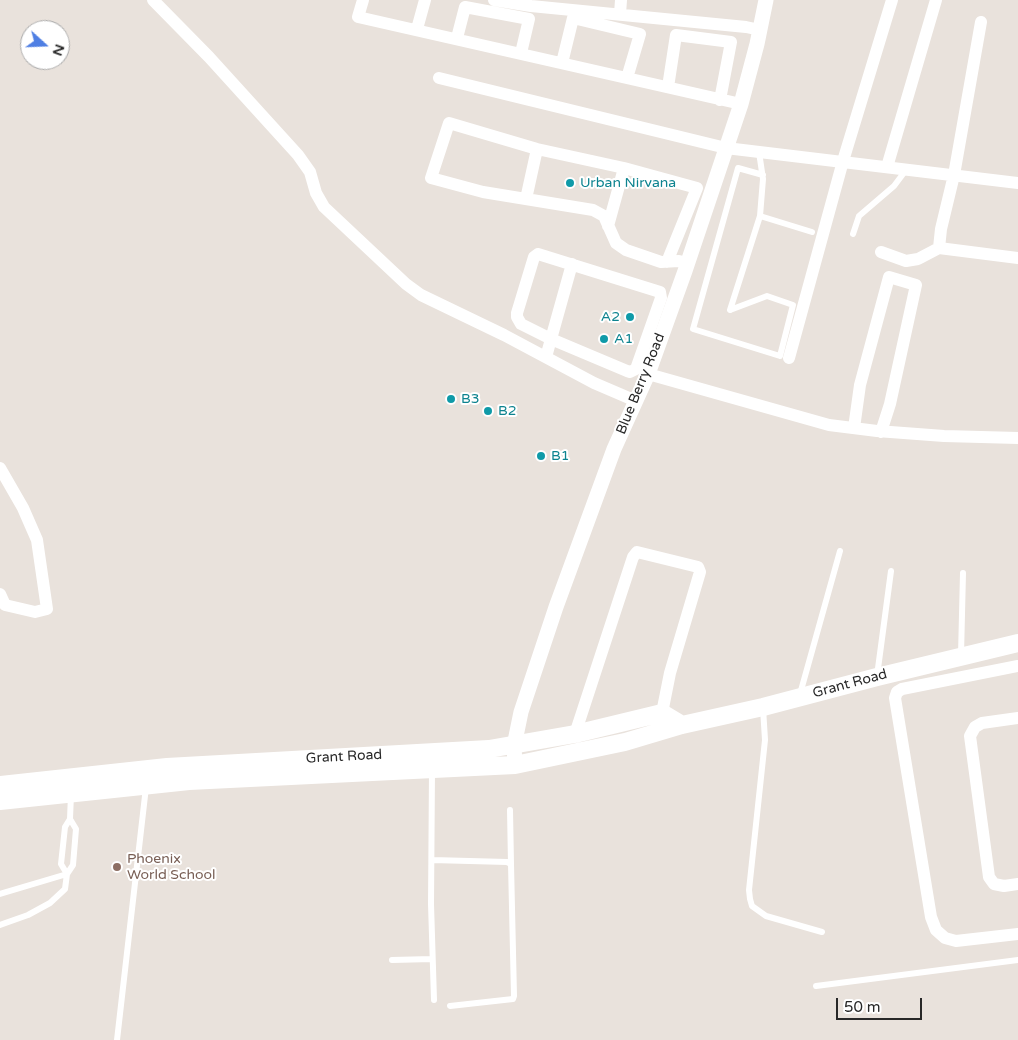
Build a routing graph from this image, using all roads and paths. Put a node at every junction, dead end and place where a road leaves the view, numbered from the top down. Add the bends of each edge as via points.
1 (153, 0) edge
2 (363, 0) edge
3 (425, 0) edge
4 (494, 0) edge
5 (621, 0) edge
6 (766, 0) edge
7 (892, 0) edge
8 (936, 0) edge
9 (620, 14) junction
10 (981, 22) dead end
11 (417, 29) junction
12 (760, 30) junction
13 (457, 38) junction
14 (521, 53) junction
15 (562, 63) junction
16 (439, 78) dead end
17 (627, 78) junction
18 (668, 88) junction
19 (720, 100) junction
20 (741, 104) junction
21 (726, 148) junction
22 (537, 149) junction
23 (759, 152) junction
24 (843, 161) junction
25 (887, 167) junction
26 (624, 168) junction
27 (906, 169) junction
28 (954, 175) junction
29 (763, 176) junction
30 (1018, 183) edge
31 (526, 199) junction
32 (760, 216) junction
33 (608, 226) junction
34 (812, 232) dead end
35 (853, 234) dead end
36 (939, 248) junction
37 (881, 252) dead end
38 (1018, 258) edge
39 (667, 262) junction
40 (572, 264) junction
41 (687, 267) junction
42 (551, 339) junction
43 (546, 357) junction
44 (789, 358) dead end
45 (648, 374) junction
46 (636, 400) junction
47 (854, 428) junction
48 (881, 432) junction
49 (1018, 438) edge
50 (0, 468) edge
51 (840, 551) dead end
52 (891, 571) dead end
53 (963, 573) dead end
54 (2, 601) edge
55 (1018, 643) edge
56 (962, 656) junction
57 (1018, 666) edge
58 (877, 677) junction
59 (799, 698) junction
60 (763, 707) junction
61 (1018, 718) edge
62 (662, 722) junction
63 (575, 734) junction
64 (514, 746) junction
65 (515, 765) junction
66 (432, 770) junction
67 (0, 785) edge
68 (146, 786) junction
69 (71, 793) junction
70 (0, 801) edge
71 (510, 810) dead end
72 (70, 820) junction
73 (432, 860) junction
74 (511, 864) junction
75 (67, 874) junction
76 (1018, 884) edge
77 (0, 894) edge
78 (0, 925) edge
79 (822, 932) dead end
80 (1018, 934) edge
81 (432, 959) junction
82 (392, 960) dead end
83 (1018, 960) edge
84 (816, 986) dead end
85 (434, 1000) dead end
86 (450, 1006) dead end
87 (117, 1040) edge

1 - 43 street via 298,155 310,172 324,207 406,284 421,295
2 - 11 street via 358,17
3 - 11 street
4 - 9 street
5 - 9 street
6 - 12 street, Blue Berry Road
7 - 24 street
8 - 25 street
9 - 12 street
10 - 28 street
11 - 13 street
12 - 20 street, Blue Berry Road
13 - 14 street
13 - 14 street via 465,8 529,19
14 - 15 street
15 - 17 street
15 - 17 street via 573,18 640,34
16 - 21 street
17 - 18 street
18 - 19 street
18 - 19 street via 676,35 731,42
19 - 20 street
20 - 21 street, Blue Berry Road
21 - 23 street
21 - 41 street, Blue Berry Road
22 - 26 street
22 - 31 street
22 - 31 street via 449,123 431,178
23 - 24 street
23 - 29 lane
24 - 25 street
24 - 44 street
25 - 27 street
26 - 33 street
26 - 39 street via 697,188
27 - 28 street
27 - 35 lane via 894,186 859,216
28 - 30 street
28 - 36 street
29 - 32 lane
29 - 32 lane via 738,168 693,329 780,356 793,305 767,296 730,310
31 - 33 street via 593,210 604,216
32 - 34 lane
33 - 39 street via 620,246
36 - 37 street via 918,259 906,261
36 - 38 street
39 - 41 street via 679,261
40 - 42 street
40 - 42 street via 535,255 517,313 521,324
40 - 42 street via 658,290 662,298 634,371 627,371
41 - 45 street, Blue Berry Road
42 - 43 street
43 - 46 street via 594,383
45 - 46 street, Blue Berry Road
45 - 47 street via 820,422
46 - 64 street, Blue Berry Road via 614,449 556,607 521,712
47 - 48 street
47 - 48 street via 860,385 890,277 916,285
48 - 49 street
50 - 54 street via 37,540 48,609 35,612
51 - 59 lane
52 - 58 lane
53 - 56 lane
55 - 56 main road, Grant Road
56 - 58 main road, Grant Road
57 - 80 street via 902,689 895,698 930,917 936,930 945,938 956,941
58 - 59 main road, Grant Road
59 - 60 main road, Grant Road
60 - 62 main road, Grant Road via 682,725
60 - 79 lane via 764,740 750,899 752,906 766,916
61 - 76 street via 982,722 970,736 989,877 994,884
62 - 63 main road, Grant Road via 632,719
62 - 63 street via 670,674 700,572 698,568 637,552
62 - 65 main road, Grant Road via 625,742
63 - 64 main road, Grant Road
64 - 65 street, Blue Berry Road
64 - 67 main road, Grant Road via 167,766
65 - 66 main road, Grant Road
66 - 68 main road, Grant Road
66 - 73 lane
68 - 69 main road, Grant Road
68 - 87 lane
69 - 70 main road, Grant Road
69 - 72 lane
71 - 74 lane
72 - 75 lane via 65,827 61,864
72 - 75 lane via 76,829 73,865
73 - 74 lane
73 - 81 lane
74 - 86 lane via 514,996 512,999
75 - 77 lane
75 - 78 lane via 65,889 50,903
81 - 82 lane
81 - 85 lane
83 - 84 lane

